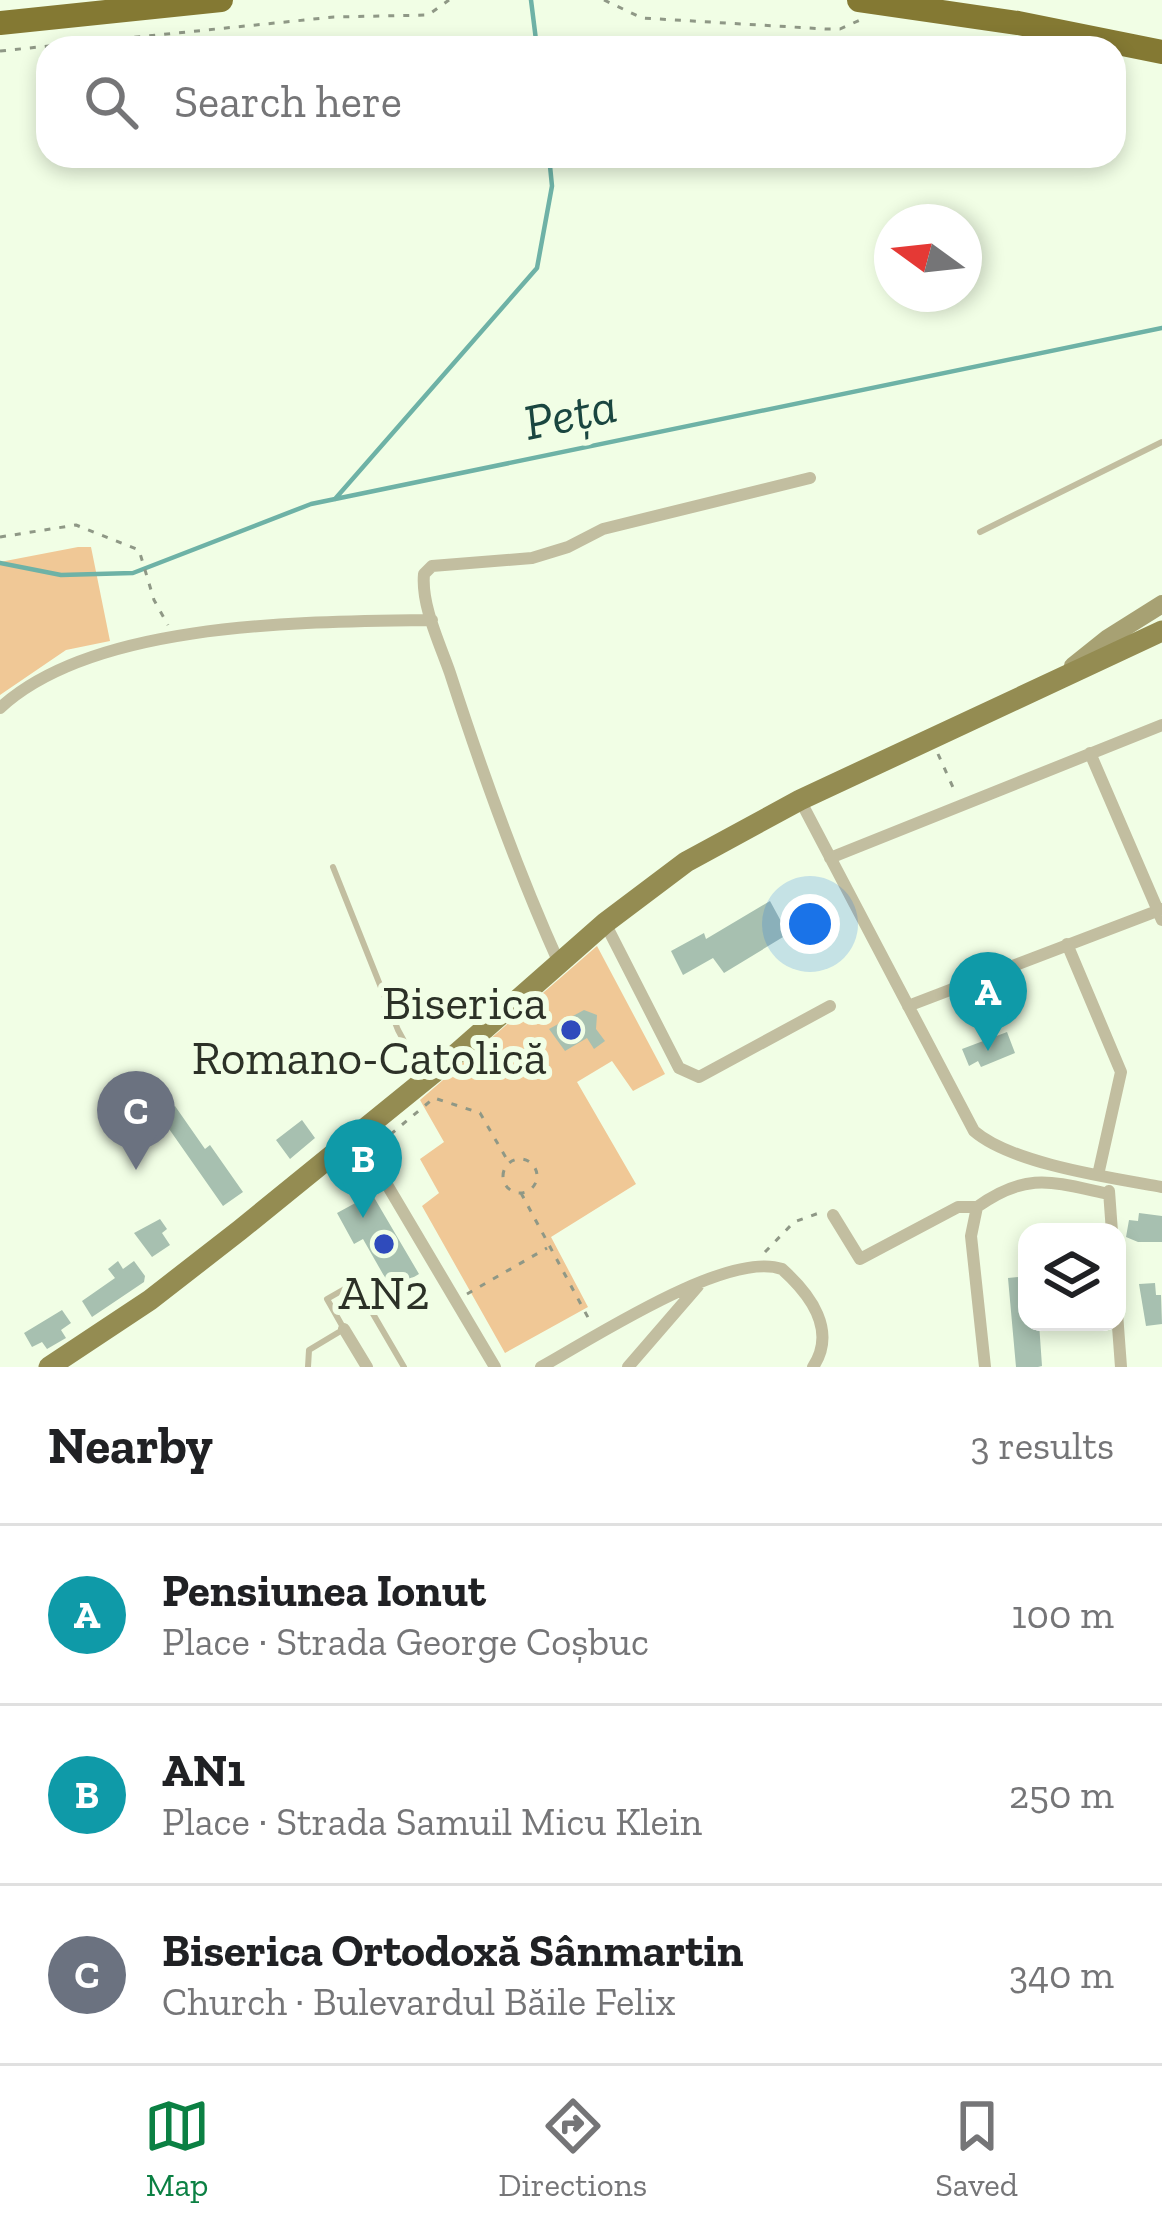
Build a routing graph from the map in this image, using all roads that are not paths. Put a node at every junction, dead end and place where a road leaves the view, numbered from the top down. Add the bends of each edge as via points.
1 (221, 0) edge
2 (866, 8) edge
3 (0, 23) edge
4 (1083, 36) edge
5 (1126, 45) edge
6 (1162, 52) edge
7 (1162, 442) edge
8 (810, 478) dead end
9 (980, 532) dead end
10 (1162, 604) edge
11 (433, 620) junction
12 (1162, 632) edge
13 (1061, 676) junction
14 (0, 709) edge
15 (1162, 725) edge
16 (1090, 753) junction
17 (800, 800) junction
18 (830, 858) junction
19 (333, 867) dead end
20 (1160, 913) edge
21 (605, 923) junction
22 (1067, 944) junction
23 (560, 964) junction
24 (830, 1006) dead end
25 (908, 1006) junction
26 (425, 1079) junction
27 (363, 1144) junction
28 (1103, 1176) junction
29 (1162, 1187) edge
30 (1109, 1194) junction
31 (977, 1207) junction
32 (832, 1215) road end
33 (1111, 1223) edge
34 (700, 1284) junction
35 (344, 1329) junction
36 (1118, 1331) edge
37 (49, 1367) edge
38 (308, 1367) edge
39 (367, 1367) edge
40 (404, 1367) edge
41 (495, 1367) edge
42 (541, 1367) edge
43 (628, 1367) edge
44 (814, 1367) edge
45 (986, 1367) edge
46 (1120, 1367) edge

1 - 3 highway
2 - 4 highway
5 - 6 highway
7 - 9 lane
8 - 11 street via 603,529 532,558 432,566 423,582
10 - 13 main road
11 - 14 street via 274,624 93,655 50,671
11 - 23 street via 498,818
12 - 13 main road
13 - 17 main road
15 - 16 street
16 - 18 street
16 - 20 street
17 - 18 street
17 - 21 main road via 686,862
18 - 25 street
19 - 26 lane
20 - 22 street
21 - 23 main road
21 - 24 street via 686,1073 699,1077
22 - 25 street
22 - 28 street via 1121,1072
23 - 26 main road
25 - 28 street via 974,1131 1002,1149
26 - 27 main road
27 - 37 main road via 336,1153 150,1300
27 - 41 street
28 - 29 street
28 - 30 street
30 - 31 street via 1040,1180 1015,1184
30 - 33 street
31 - 32 street via 958,1207 860,1259
31 - 45 street via 971,1236
34 - 42 street
34 - 43 street
34 - 44 street via 753,1266 782,1269 824,1326
35 - 38 lane via 309,1349
35 - 39 street
35 - 40 lane via 328,1299 356,1283
36 - 46 street

